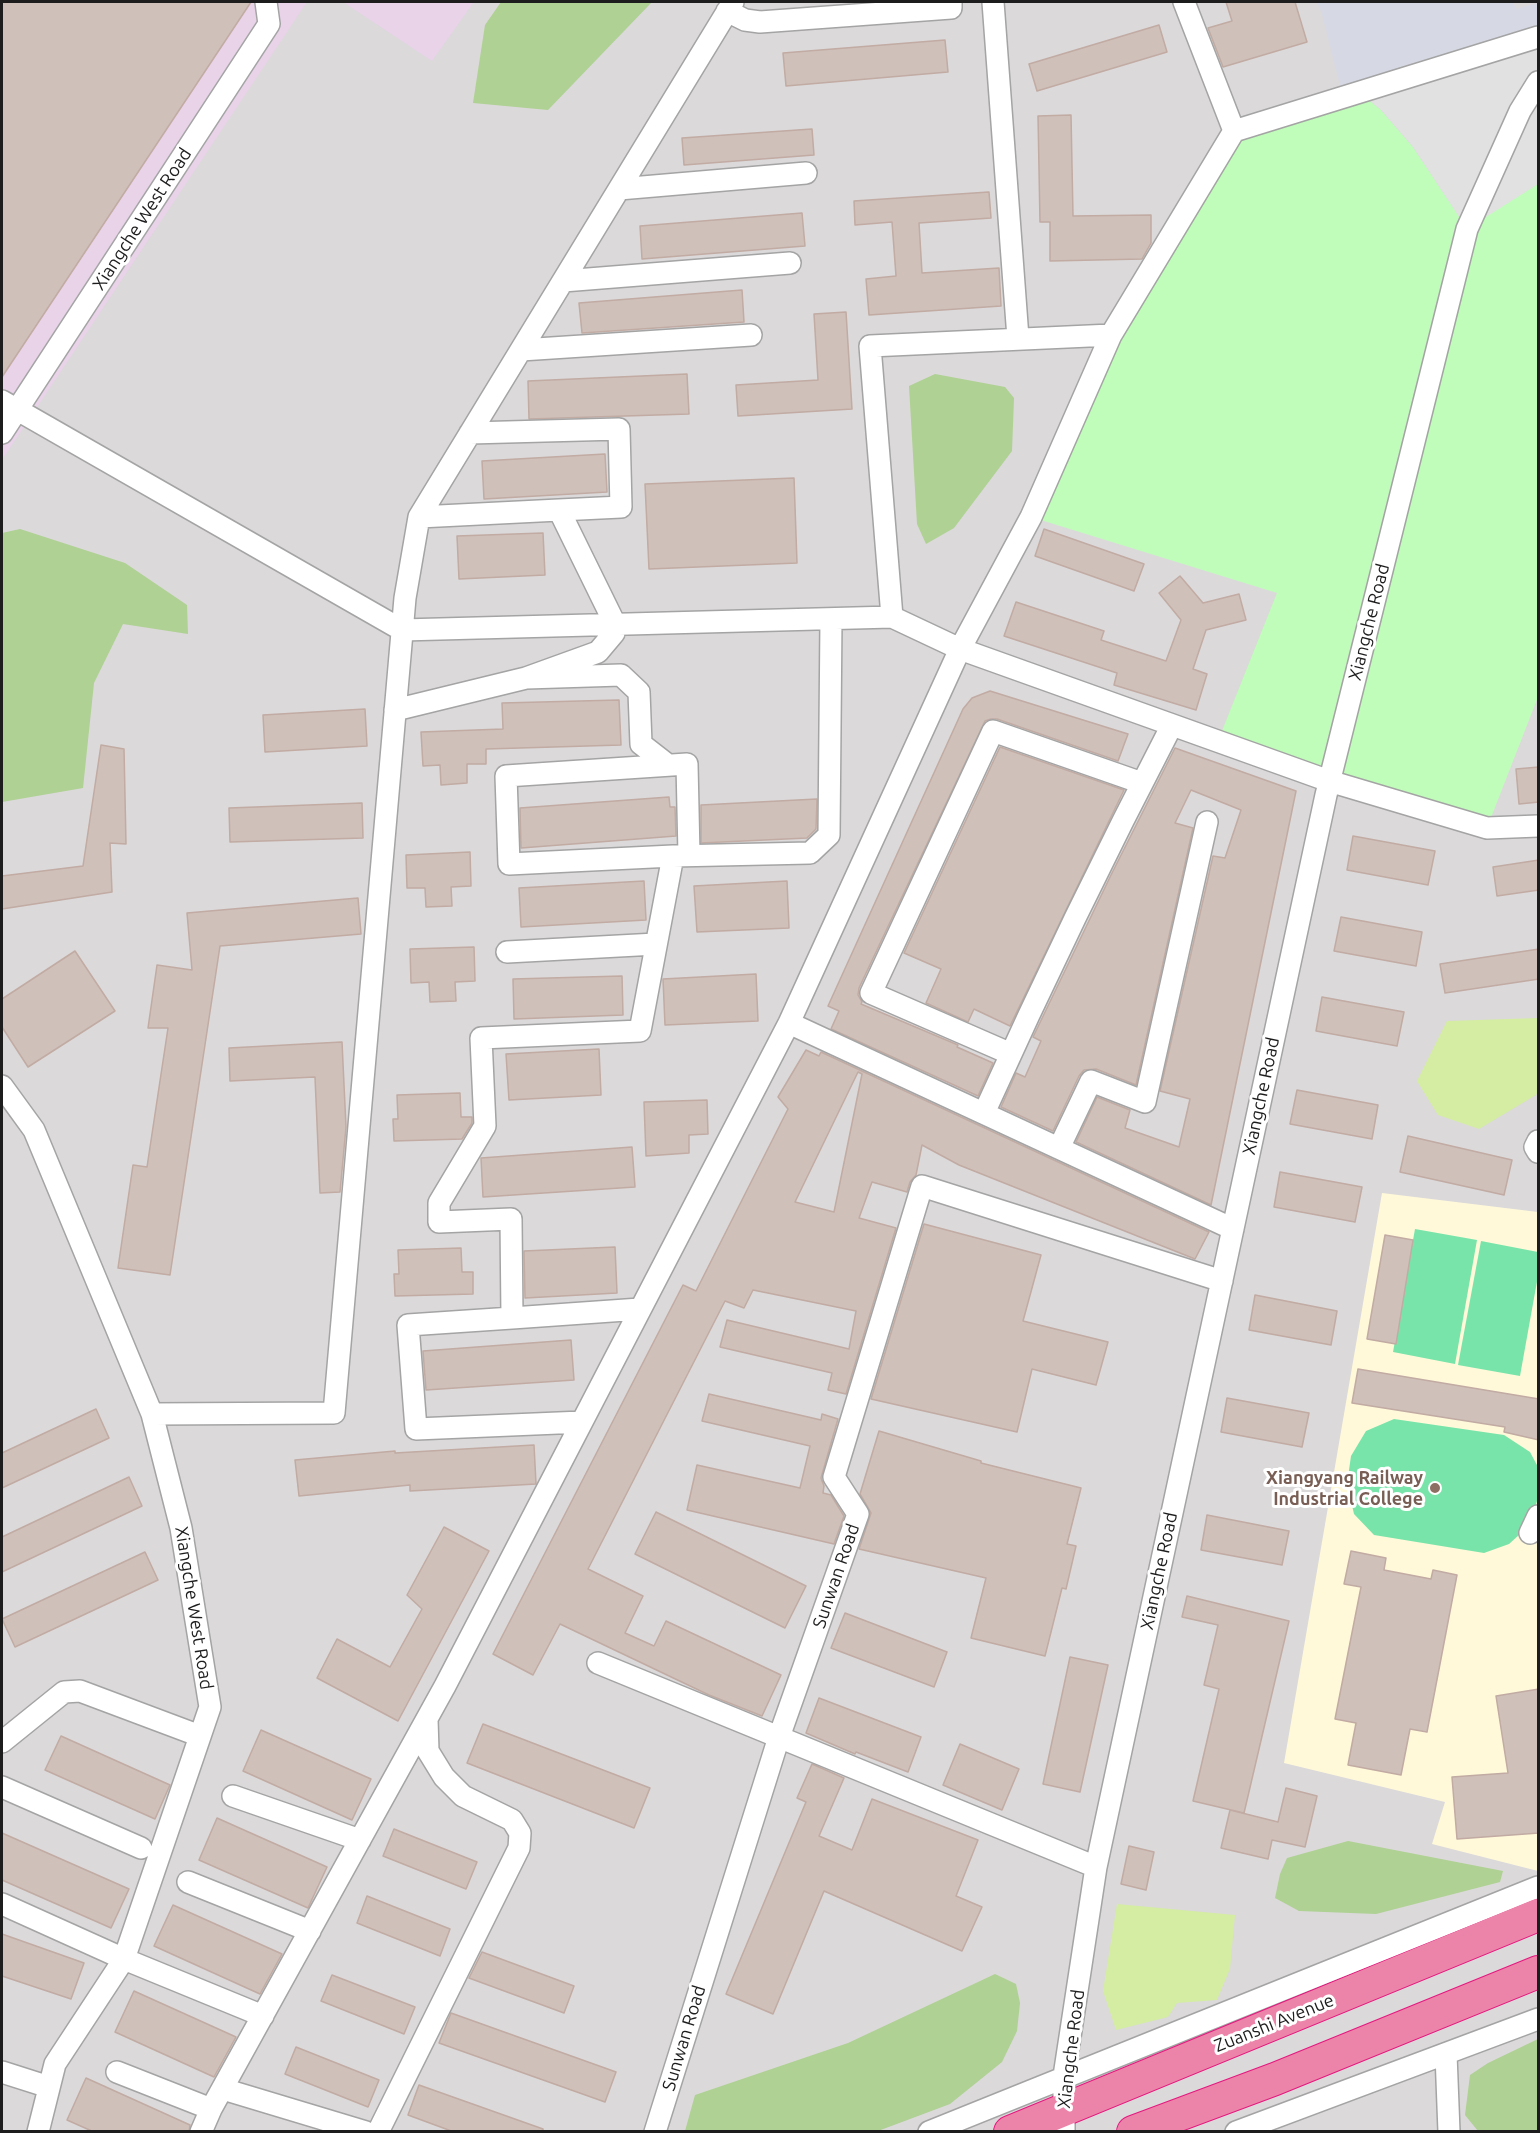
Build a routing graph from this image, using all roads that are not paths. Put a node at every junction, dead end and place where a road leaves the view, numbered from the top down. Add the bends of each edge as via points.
1 (266, 2) edge
2 (951, 2) edge
3 (993, 2) edge
4 (1184, 2) edge
5 (730, 6) edge
6 (1539, 37) edge
7 (1539, 82) edge
8 (1234, 131) junction
9 (806, 173) dead end
10 (619, 189) junction
11 (790, 263) dead end
12 (563, 281) junction
13 (751, 335) dead end
14 (1111, 335) junction
15 (1018, 338) junction
16 (520, 350) junction
17 (10, 405) edge
18 (2, 433) edge
19 (470, 433) junction
20 (559, 510) junction
21 (419, 517) junction
22 (892, 617) junction
23 (831, 619) junction
24 (615, 624) junction
25 (402, 630) junction
26 (960, 649) junction
27 (526, 678) junction
28 (395, 710) junction
29 (1172, 725) junction
30 (668, 765) junction
31 (1329, 781) junction
32 (1142, 783) junction
33 (1207, 822) dead end
34 (1539, 826) edge
35 (681, 856) junction
36 (656, 944) junction
37 (507, 952) dead end
38 (789, 1023) junction
39 (1011, 1054) junction
40 (2, 1086) edge
41 (984, 1113) junction
42 (1539, 1140) edge
43 (1059, 1148) junction
44 (1539, 1152) edge
45 (1233, 1229) junction
46 (1222, 1281) junction
47 (640, 1310) junction
48 (512, 1318) junction
49 (152, 1414) junction
50 (582, 1422) junction
51 (1539, 1516) edge
52 (1539, 1532) edge
53 (598, 1663) dead end
54 (427, 1719) junction
55 (200, 1736) junction
56 (779, 1737) junction
57 (2, 1742) edge
58 (2, 1788) edge
59 (233, 1796) dead end
60 (360, 1840) junction
61 (141, 1848) dead end
62 (1096, 1867) junction
63 (188, 1882) dead end
64 (1539, 1887) edge
65 (2, 1904) edge
66 (1539, 1915) edge
67 (310, 1931) junction
68 (124, 1959) junction
69 (1539, 1971) edge
70 (263, 2016) junction
71 (1539, 2019) edge
72 (1446, 2054) junction
73 (2, 2072) edge
74 (117, 2072) dead end
75 (1064, 2076) junction
76 (49, 2087) junction
77 (223, 2089) junction
78 (211, 2109) junction
79 (1063, 2120) edge
80 (1240, 2131) edge
81 (38, 2132) edge
82 (201, 2132) edge
83 (366, 2132) edge
84 (378, 2132) edge
85 (655, 2132) edge
86 (929, 2132) edge
87 (1010, 2132) edge
88 (1133, 2132) edge
89 (1449, 2132) edge

1 - 17 street, Xiangche West Road via 269,24
2 - 5 street via 951,8 760,22 745,20
3 - 15 street
4 - 8 street
5 - 10 street
6 - 8 street
7 - 31 street, Xiangche Road via 1520,111 1467,229
8 - 14 street
9 - 10 street
10 - 12 street
11 - 12 street
12 - 16 street
13 - 16 street
14 - 15 street
14 - 26 street via 1031,517
15 - 22 street via 870,346
16 - 19 street
17 - 18 street, Xiangche West Road
17 - 25 street
19 - 20 street via 619,429 621,507
19 - 21 street
20 - 21 street
20 - 24 street
21 - 25 street
22 - 23 street
22 - 26 street
23 - 24 street
23 - 35 street via 829,836 810,853
24 - 25 street
24 - 27 street via 614,633 598,652
25 - 28 street
26 - 29 street
26 - 38 street
27 - 28 street
27 - 30 street via 621,675 639,692 641,744
28 - 49 street via 334,1413
29 - 31 street
29 - 32 street
30 - 35 street via 687,764
30 - 35 street via 506,776 509,864
31 - 34 street via 1487,828
31 - 45 street, Xiangche Road
32 - 39 street
32 - 39 street via 993,731 872,993
33 - 43 street via 1145,1102 1091,1081
35 - 36 street
36 - 37 street
36 - 48 street via 640,1031 481,1038 485,1126 439,1203 439,1222 511,1219
38 - 41 street
38 - 47 street
39 - 41 street
40 - 49 street, Xiangche West Road via 33,1130
41 - 43 street
42 - 44 street via 1535,1147
43 - 45 street
45 - 46 street, Xiangche Road
46 - 56 street, Sunwan Road via 922,1186 834,1477 858,1514
46 - 62 street, Xiangche Road
47 - 48 street
47 - 50 street
48 - 50 street via 408,1325 416,1429
49 - 55 street, Xiangche West Road via 182,1528 210,1707
50 - 54 street
51 - 52 street via 1530,1533
53 - 56 street
54 - 60 street
54 - 84 street via 428,1751 444,1777 463,1796 512,1820 520,1833 519,1848
55 - 57 street via 80,1691 64,1692
55 - 68 street, Xiangche West Road
56 - 62 street
56 - 85 street, Sunwan Road
58 - 61 street
59 - 60 street
60 - 67 street
62 - 75 street, Xiangche Road
63 - 67 street
64 - 75 street
65 - 68 street
66 - 79 highway, Zuanshi Avenue
67 - 70 street
68 - 70 street
68 - 76 street, Xiangche West Road via 55,2064
69 - 88 highway via 1275,2079
70 - 77 street
71 - 72 street
72 - 80 street
72 - 89 street
73 - 76 street
74 - 78 street
75 - 79 street, Xiangche Road
75 - 86 street
76 - 81 street, Xiangche West Road
77 - 78 street
77 - 83 street
78 - 82 street
79 - 87 highway, Zuanshi Avenue

